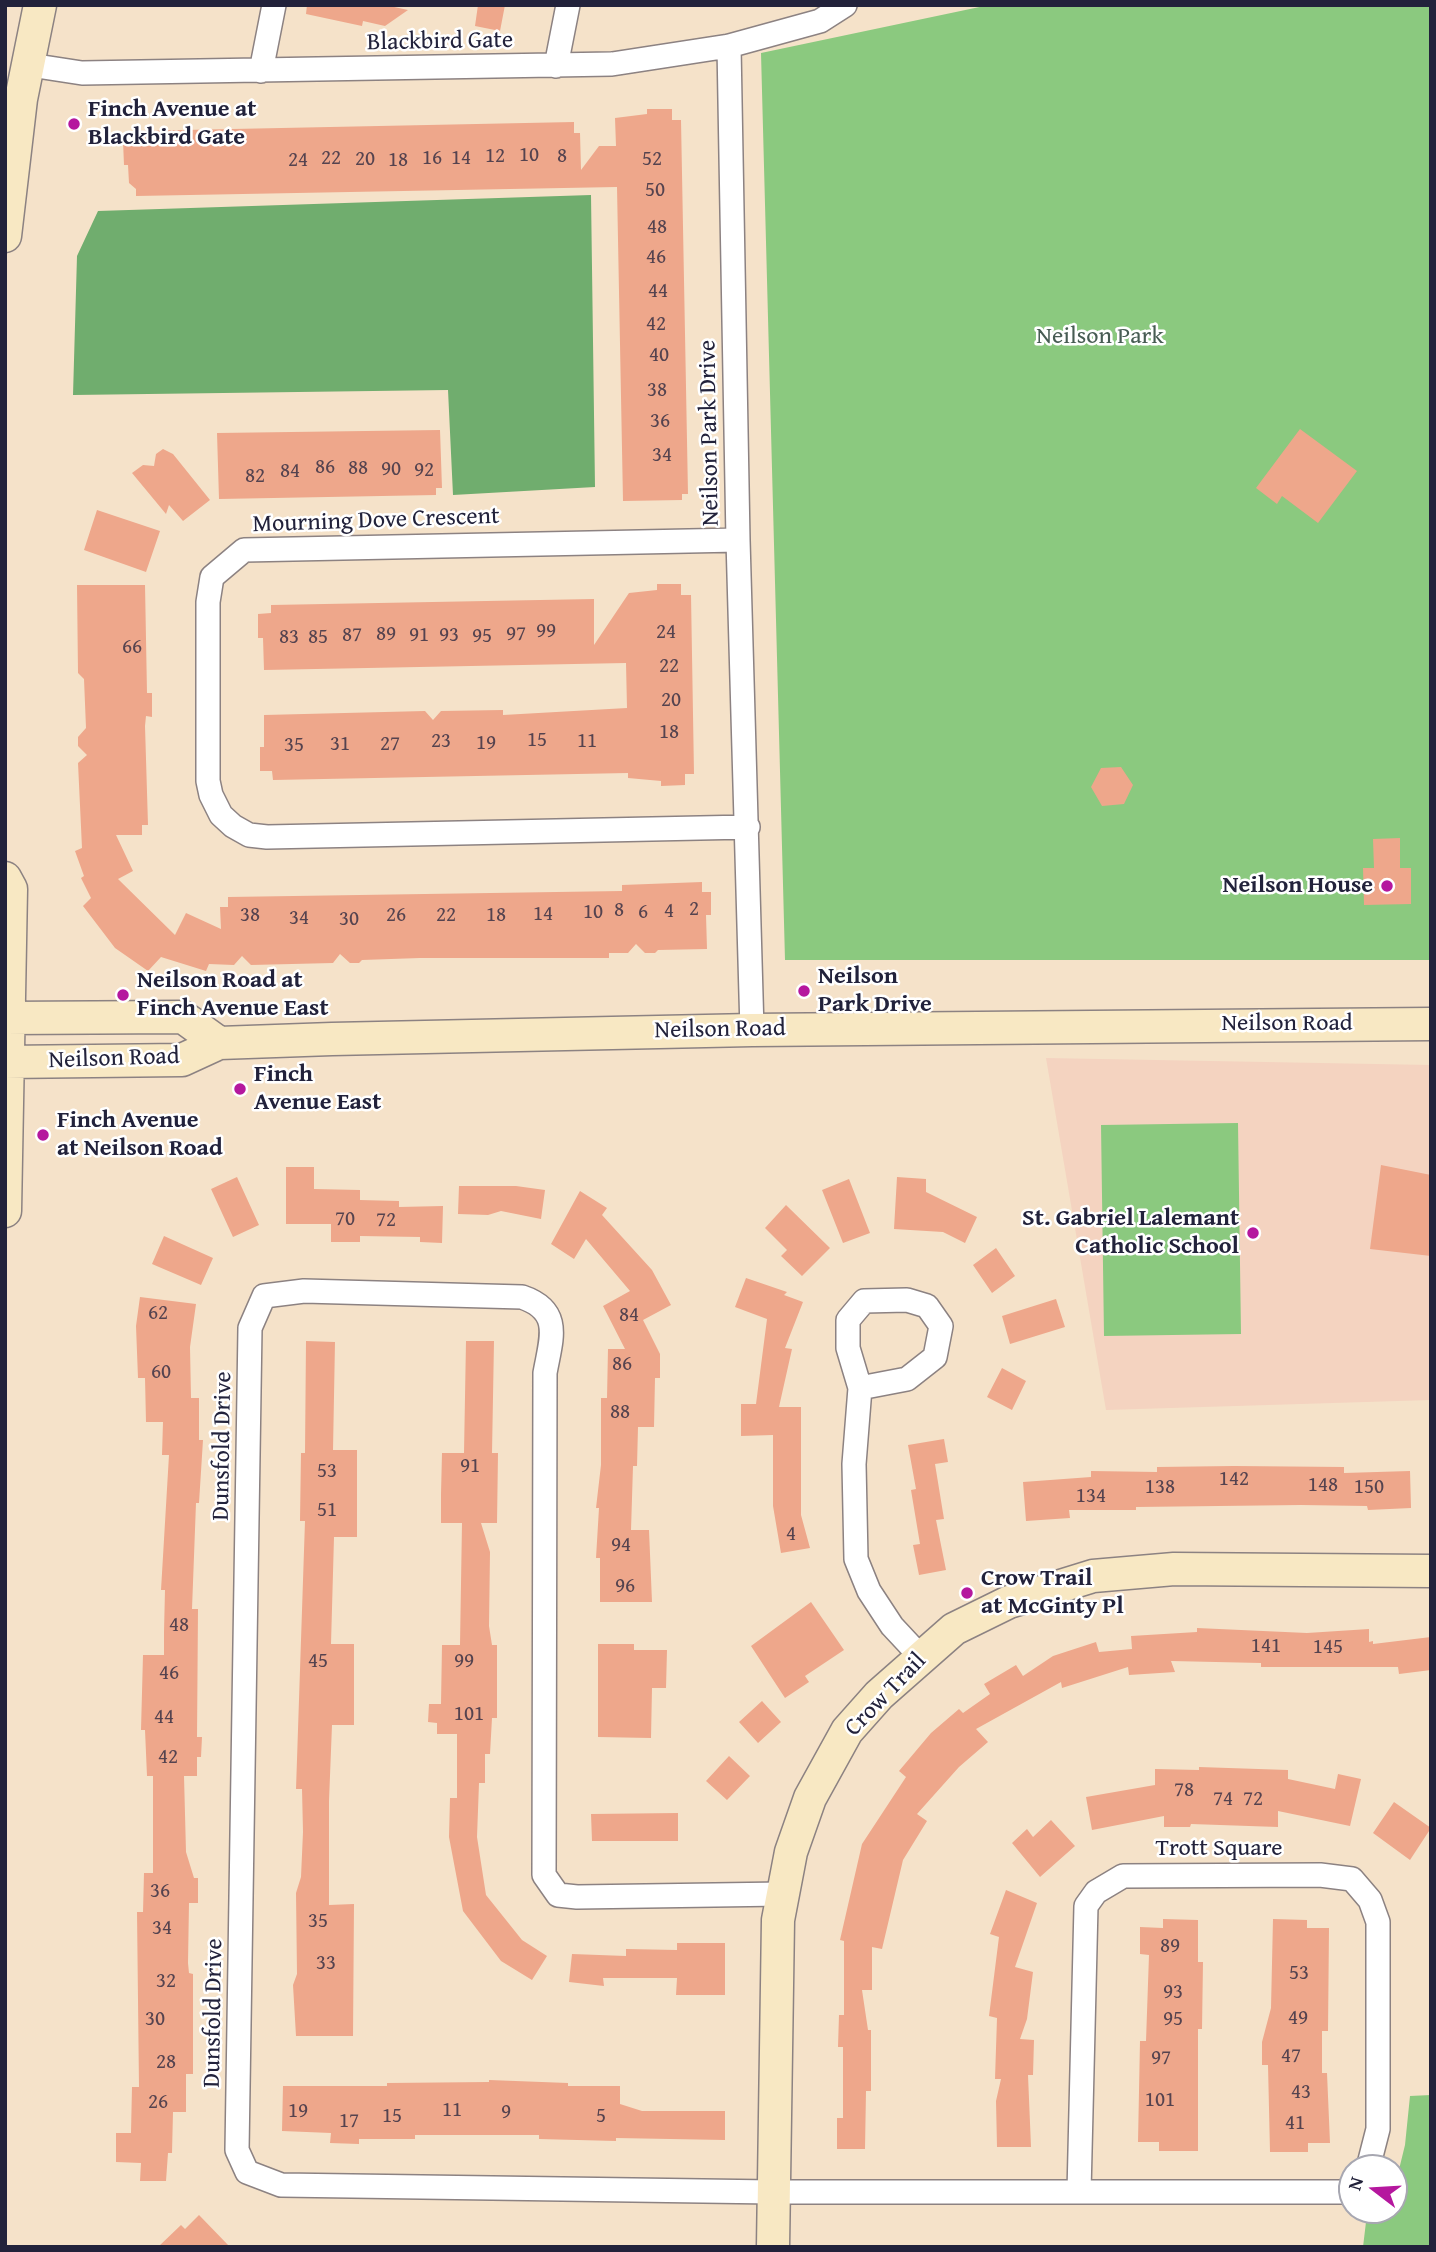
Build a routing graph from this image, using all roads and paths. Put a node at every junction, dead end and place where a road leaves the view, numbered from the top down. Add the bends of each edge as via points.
1 (40, 5) edge
2 (274, 5) edge
3 (568, 5) edge
4 (844, 6) edge
5 (729, 46) junction
6 (30, 65) junction
7 (556, 66) junction
8 (261, 71) junction
9 (5, 236) edge
10 (738, 540) junction
11 (748, 827) junction
12 (5, 878) edge
13 (8, 1018) edge
14 (1431, 1024) edge
15 (752, 1030) junction
16 (219, 1043) junction
17 (7, 1062) edge
18 (5, 1210) edge
19 (860, 1388) junction
20 (1431, 1571) edge
21 (920, 1657) junction
22 (783, 1894) junction
23 (1372, 2154) edge
24 (773, 2192) junction
25 (1079, 2192) junction
26 (1338, 2192) edge
27 (773, 2247) edge

1 - 6 main road
2 - 8 street
3 - 7 street
4 - 5 street, Blackbird Gate via 820,21
5 - 7 street, Blackbird Gate via 612,64
5 - 10 street, Neilson Park Drive
6 - 8 street, Blackbird Gate via 82,73
6 - 9 main road via 13,154
7 - 8 street, Blackbird Gate
10 - 11 street, Neilson Park Drive
10 - 11 street, Mourning Dove Crescent via 244,550 212,577 208,602 208,781 221,814 233,826 249,835 267,837
11 - 15 street, Neilson Park Drive
12 - 13 main road via 11,889
13 - 16 main road, Neilson Road via 183,1017
13 - 17 main road
14 - 15 main road, Neilson Road
15 - 16 main road, Neilson Road
16 - 17 main road, Neilson Road via 182,1060
17 - 18 main road
19 - 19 street via 907,1379 935,1357 941,1326 927,1306 907,1300 864,1301 848,1320 848,1348
19 - 21 street via 854,1464 856,1559 869,1591
20 - 21 main road, Crow Trail via 1174,1570 1093,1577 1009,1602 954,1629
21 - 22 main road, Crow Trail via 847,1731 826,1767 791,1852
22 - 24 main road, Crow Trail via 778,1920
22 - 24 street, Dunsfold Drive via 577,1897 558,1895 544,1875 545,1373 551,1334 544,1307 522,1297 304,1291 264,1296 250,1328 237,2150 247,2172 281,2185
23 - 25 street, Trott Square via 1378,2129 1378,1922 1370,1900 1352,1879 1320,1875 1123,1876 1096,1892 1086,1906
24 - 25 street
24 - 27 main road, Crow Trail
25 - 26 street

